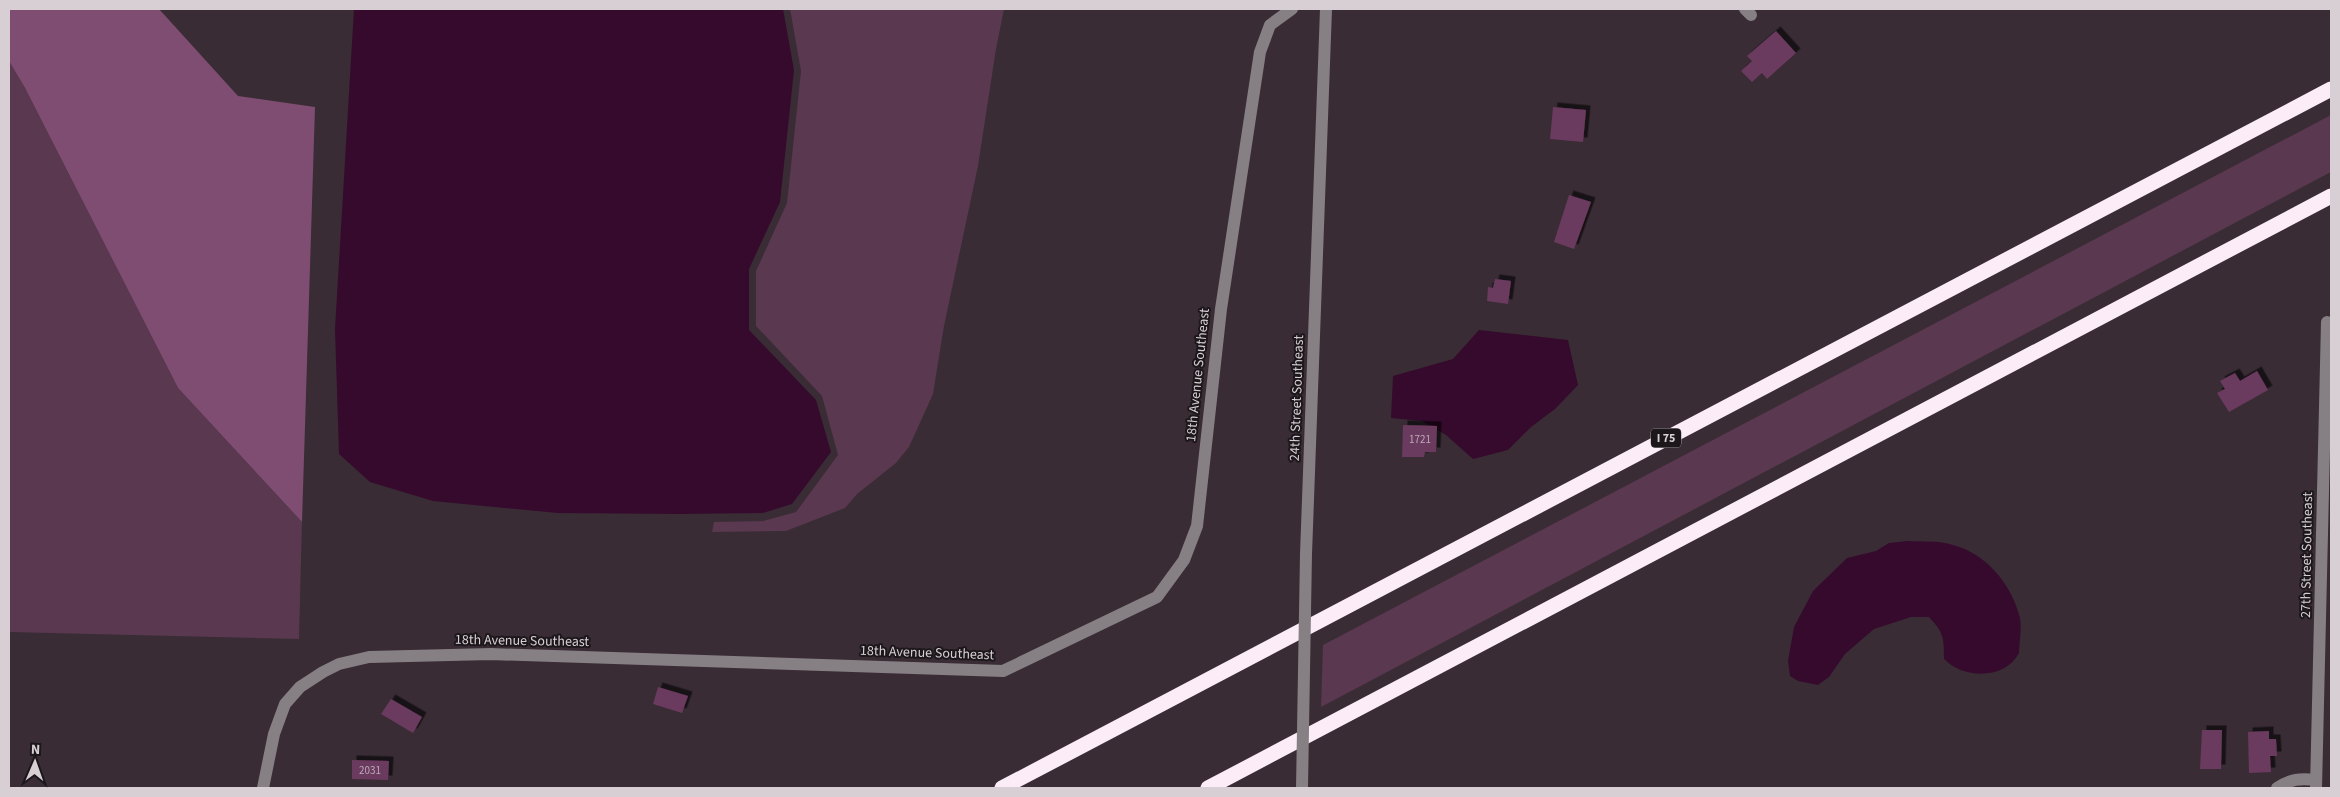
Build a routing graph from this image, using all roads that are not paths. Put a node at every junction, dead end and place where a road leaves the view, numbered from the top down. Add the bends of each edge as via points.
1 (1292, 9) edge
2 (1326, 9) edge
3 (2331, 89) edge
4 (2331, 196) edge
5 (2327, 322) dead end
6 (2316, 784) edge
7 (262, 788) edge
8 (1002, 788) edge
9 (1208, 788) edge
10 (1302, 788) edge
11 (2277, 788) edge

1 - 7 street, 18th Avenue Southeast via 1270,25 1260,52 1221,309 1197,526 1184,560 1157,597 1003,671 491,654 369,657 339,664 323,672 300,687 285,704 274,734
2 - 10 street, 24th Street Southeast, bridge via 1306,554
3 - 8 highway, I 75
4 - 9 highway
5 - 6 street, 27th Street Southeast
6 - 11 street via 2298,778

